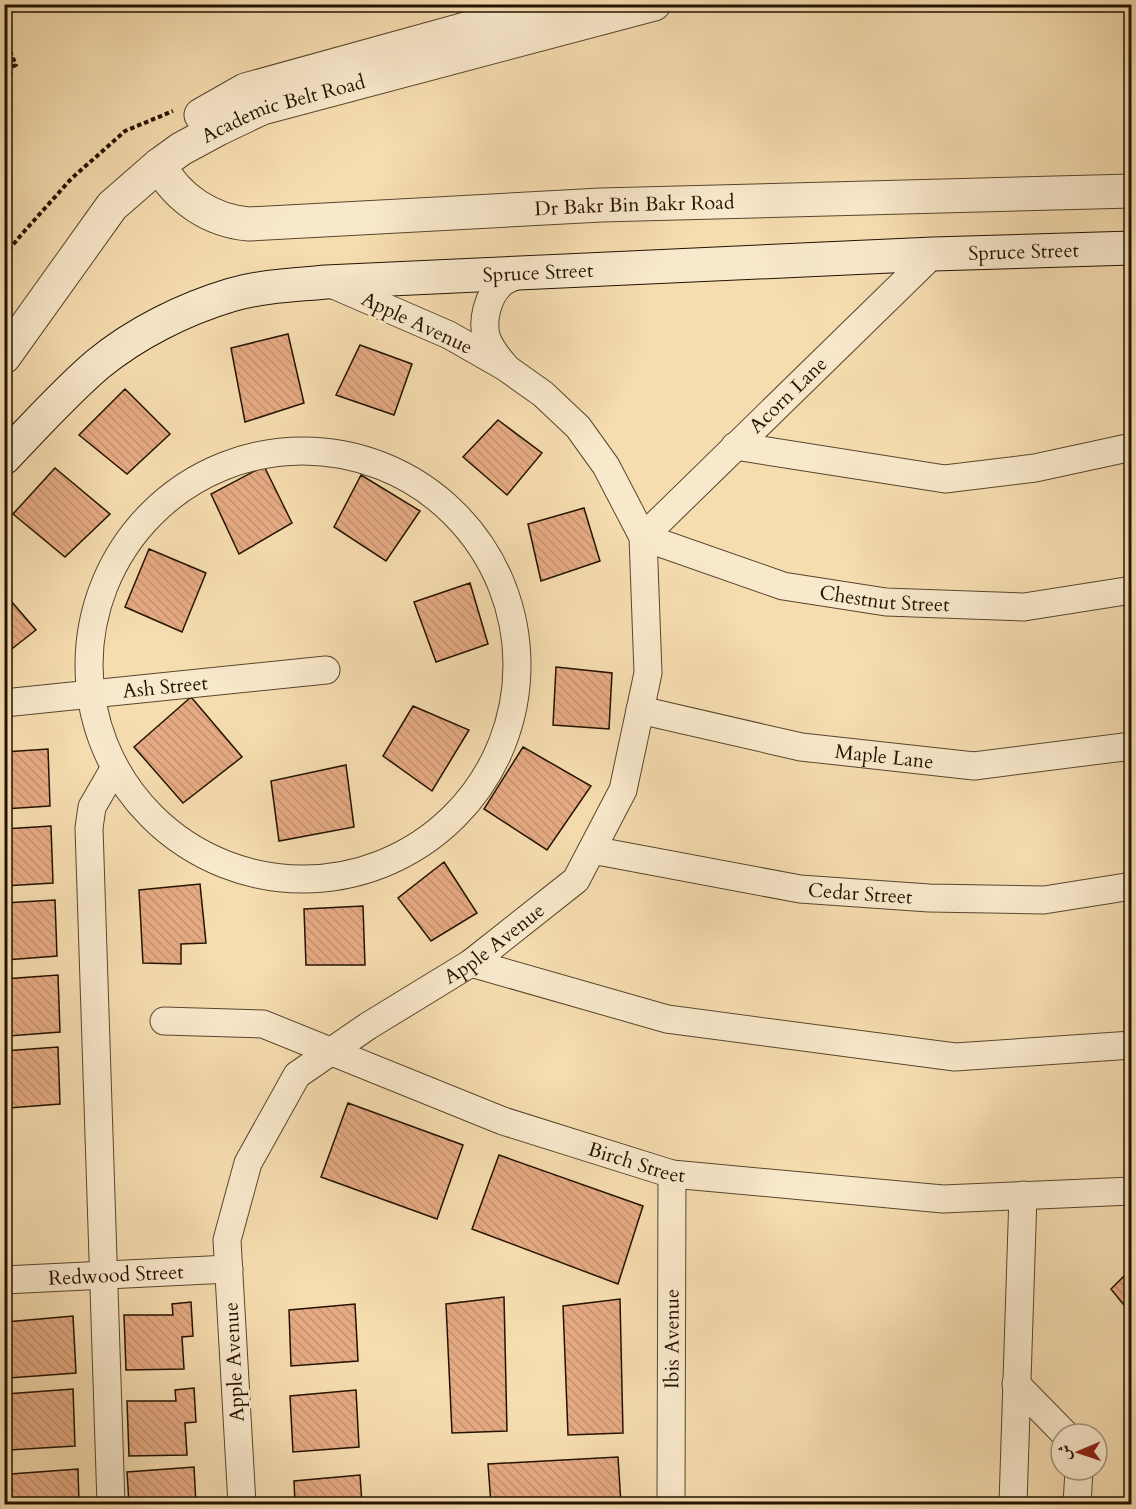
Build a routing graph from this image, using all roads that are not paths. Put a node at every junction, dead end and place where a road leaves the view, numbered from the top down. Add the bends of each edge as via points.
1 (556, 4) edge
2 (654, 4) edge
3 (159, 165) junction
4 (1131, 191) edge
5 (1131, 248) edge
6 (933, 254) junction
7 (523, 273) junction
8 (326, 282) junction
9 (4, 320) edge
10 (4, 357) edge
11 (505, 367) junction
12 (735, 446) junction
13 (1131, 447) edge
14 (4, 458) edge
15 (643, 537) junction
16 (1131, 590) edge
17 (326, 670) dead end
18 (90, 694) junction
19 (4, 704) edge
20 (640, 710) junction
21 (1131, 746) edge
22 (114, 769) junction
23 (592, 849) junction
24 (1131, 886) edge
25 (471, 963) junction
26 (165, 1021) dead end
27 (1131, 1045) edge
28 (332, 1051) junction
29 (672, 1174) junction
30 (1131, 1191) edge
31 (1023, 1195) junction
32 (229, 1269) junction
33 (105, 1275) junction
34 (4, 1280) edge
35 (1016, 1384) junction
36 (1053, 1422) edge
37 (1078, 1482) edge
38 (111, 1504) edge
39 (242, 1504) edge
40 (671, 1504) edge
41 (1013, 1504) edge
42 (1077, 1504) edge

1 - 9 street, Academic Belt Road via 245,90 174,130 87,208
2 - 3 street, Academic Belt Road via 262,108
3 - 4 street, Dr Bakr Bin Bakr Road via 169,183 199,208 224,220 249,224 601,205
3 - 10 street, Academic Belt Road via 112,207
5 - 6 street, Spruce Street
6 - 7 street, Spruce Street
6 - 12 street, Acorn Lane
7 - 8 street, Spruce Street
7 - 11 street, Apple Avenue via 503,282 492,294 487,309 487,339
8 - 11 street, Apple Avenue via 449,335
8 - 14 street, Spruce Street via 273,286 232,295 186,311 144,333 99,363
11 - 15 street, Apple Avenue via 543,394 578,427 606,466
12 - 13 street via 945,479 1035,468
12 - 15 street, Acorn Lane
15 - 16 street, Chestnut Street via 783,586 886,602 1024,607
15 - 20 street, Apple Avenue via 648,673
17 - 18 street, Ash Street
18 - 19 street, Ash Street
18 - 22 street via 99,733
18 - 22 street via 91,630 110,570 146,517 195,477 255,454 318,449 380,463 399,473 435,494 479,540 508,597 519,660 510,723 485,782 443,830 389,864 327,880 264,878 204,857 153,820
20 - 21 street, Maple Lane via 801,747 974,766
20 - 23 street, Apple Avenue via 623,789
22 - 33 street via 92,807 88,828
23 - 24 street, Cedar Street via 800,889 1044,900
23 - 25 street, Apple Avenue via 576,880
25 - 27 street via 667,1019 955,1057
25 - 28 street, Apple Avenue
26 - 28 street, Birch Street via 263,1024
28 - 29 street, Birch Street via 503,1121
28 - 32 street, Apple Avenue via 297,1075 248,1163 227,1240
29 - 31 street, Birch Street via 943,1198
29 - 40 street, Ibis Avenue
30 - 31 street, Birch Street
31 - 35 street
32 - 33 street, Redwood Street
32 - 39 street, Apple Avenue
33 - 34 street, Redwood Street
33 - 38 street
35 - 36 street
35 - 41 street
37 - 42 street

